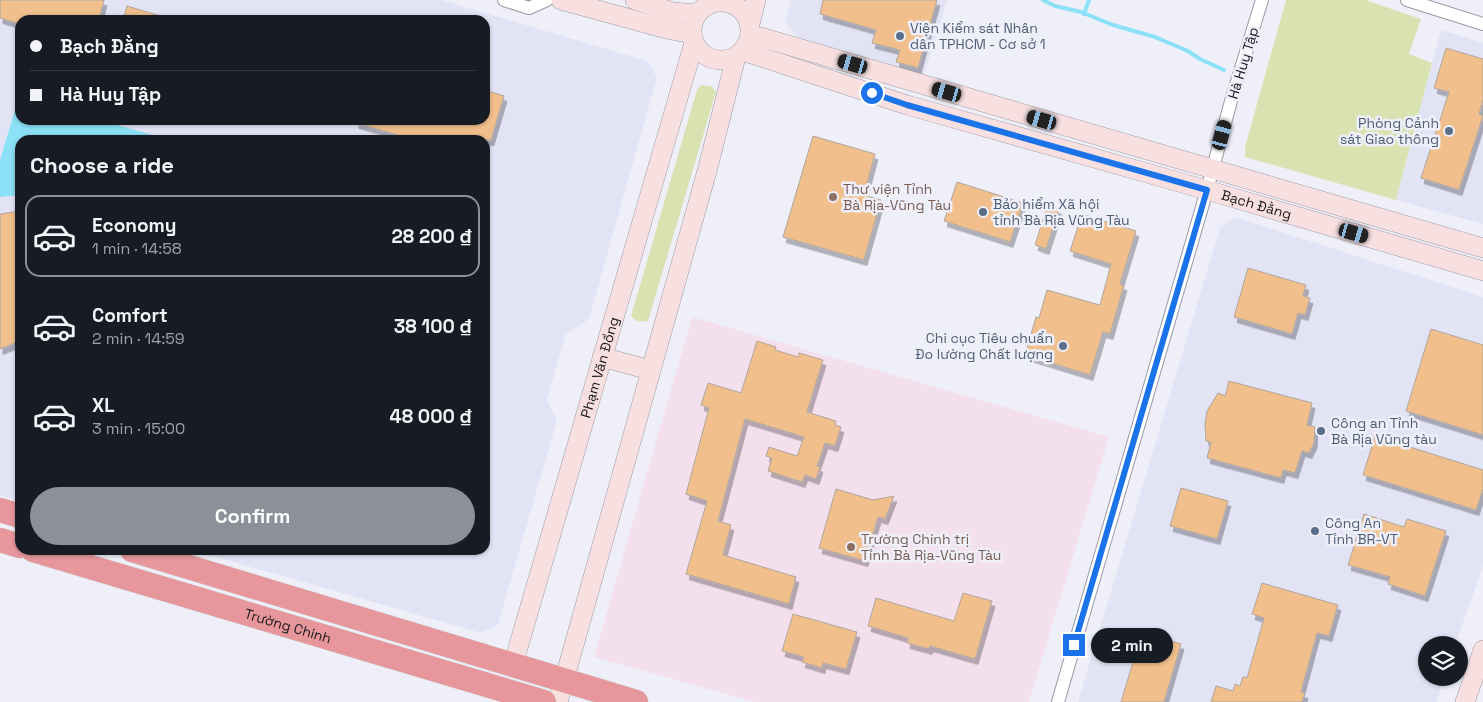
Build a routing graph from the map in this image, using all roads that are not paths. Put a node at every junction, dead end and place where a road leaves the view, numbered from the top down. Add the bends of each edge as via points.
1 (504, 0) edge
2 (547, 0) edge
3 (561, 0) edge
4 (636, 0) edge
5 (756, 0) edge
6 (1262, 0) edge
7 (1407, 0) edge
8 (703, 7) edge
9 (1483, 24) edge
10 (693, 39) junction
11 (745, 41) junction
12 (1213, 169) junction
13 (1207, 190) junction
14 (1483, 248) edge
15 (1483, 271) edge
16 (602, 357) junction
17 (650, 370) junction
18 (0, 510) edge
19 (15, 514) edge
20 (0, 540) edge
21 (15, 544) edge
22 (52, 555) edge
23 (147, 555) edge
24 (1483, 650) edge
25 (509, 678) junction
26 (561, 691) edge
27 (544, 702) edge
28 (636, 702) edge
29 (1058, 702) edge
30 (1465, 702) edge

1 - 2 street via 530,8
3 - 10 street
4 - 8 street via 673,12
5 - 11 street
6 - 12 street, Hà Huy Tập
7 - 9 street
8 - 10 street via 693,24
8 - 11 street via 722,2 740,8 746,15
10 - 11 street via 700,51 717,60 727,60
10 - 16 street, Phạm Văn Đồng
11 - 12 street, Bạch Đằng
11 - 13 street, Bạch Đằng via 907,105
11 - 17 street
12 - 13 street, Hà Huy Tập
12 - 14 street, Bạch Đằng
13 - 15 street, Bạch Đằng
13 - 29 street, Hà Huy Tập
16 - 17 street
16 - 25 street, Phạm Văn Đồng
17 - 26 street
18 - 19 highway
20 - 21 highway
22 - 25 highway, Trường Chinh
23 - 25 highway, Trường Chinh
24 - 30 street
25 - 26 highway, Trường Chinh
25 - 27 highway, Trường Chinh
26 - 28 highway, Trường Chinh

